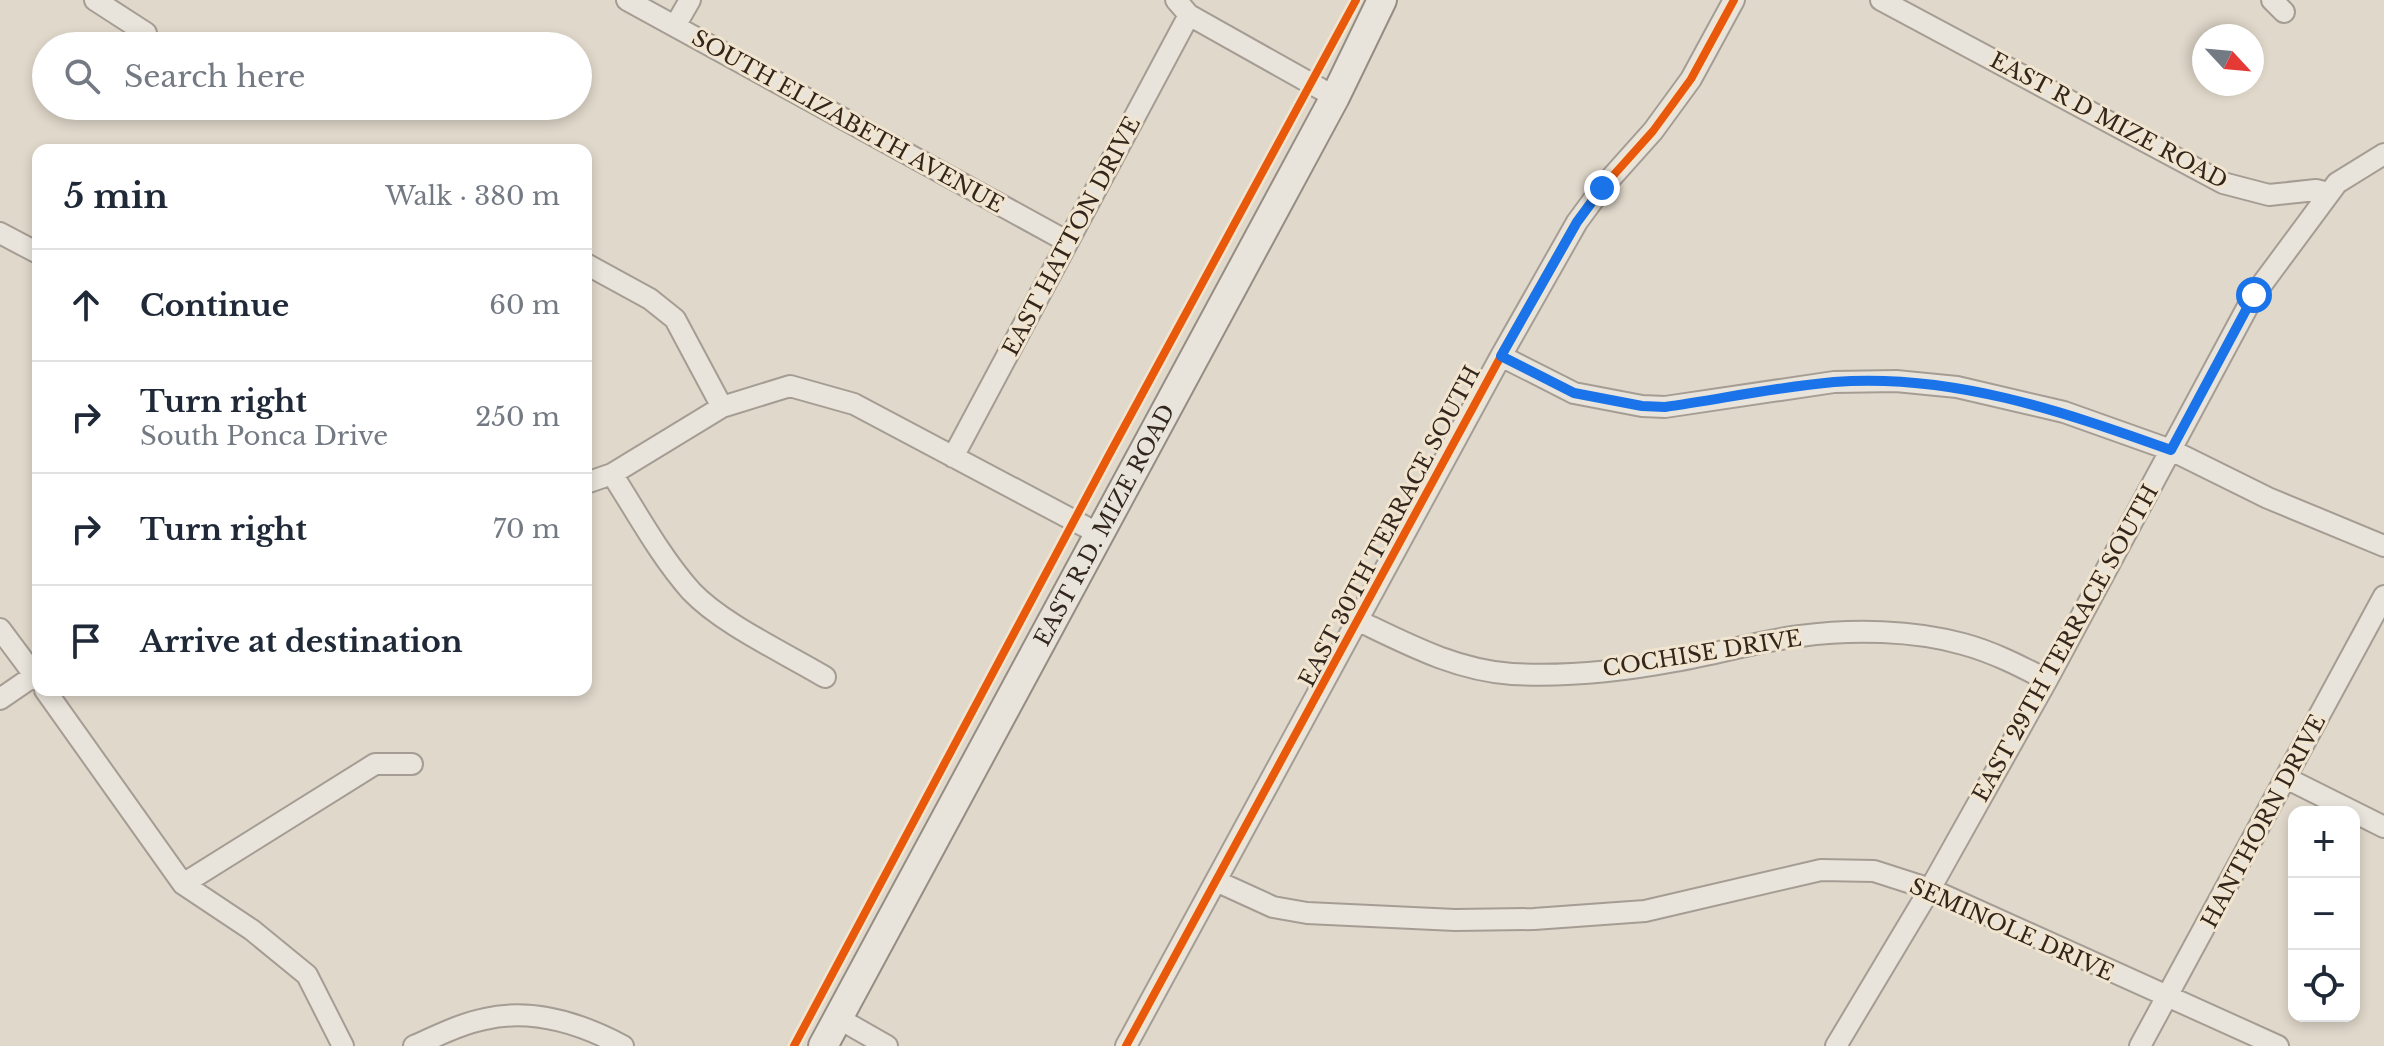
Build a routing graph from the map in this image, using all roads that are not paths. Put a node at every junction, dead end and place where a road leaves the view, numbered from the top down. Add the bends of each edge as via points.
1 (95, 0) edge
2 (627, 0) edge
3 (690, 0) edge
4 (1382, 0) edge
5 (1734, 0) edge
6 (1881, 0) edge
7 (1183, 8) edge
8 (675, 26) junction
9 (144, 32) edge
10 (1335, 97) junction
11 (2384, 154) edge
12 (2328, 193) junction
13 (0, 233) edge
14 (1068, 242) junction
15 (32, 250) edge
16 (592, 267) edge
17 (1501, 356) junction
18 (722, 407) junction
19 (2171, 450) junction
20 (953, 457) junction
21 (612, 474) junction
22 (592, 481) edge
23 (1101, 535) junction
24 (2384, 546) edge
25 (2384, 596) edge
26 (1359, 621) junction
27 (0, 629) edge
28 (32, 671) edge
29 (825, 677) dead end
30 (2047, 680) junction
31 (32, 683) edge
32 (50, 696) edge
33 (0, 699) edge
34 (412, 764) dead end
35 (2286, 778) junction
36 (2384, 827) edge
37 (1216, 881) junction
38 (183, 884) junction
39 (1930, 889) junction
40 (2168, 998) junction
41 (838, 1018) junction
42 (343, 1046) edge
43 (414, 1046) edge
44 (623, 1046) edge
45 (823, 1046) edge
46 (887, 1046) edge
47 (1126, 1046) edge
48 (1836, 1046) edge
49 (2140, 1046) edge
50 (2278, 1046) edge

1 - 9 street
2 - 8 street, SOUTH ELIZABETH AVENUE
3 - 8 street
4 - 10 main road, EAST R.D. MIZE ROAD
5 - 17 street, EAST 30TH TERRACE SOUTH via 1691,79 1577,222
6 - 12 street, EAST R D MIZE ROAD via 2223,183 2269,195
7 - 10 street
7 - 14 street, EAST HATTON DRIVE
8 - 14 street, SOUTH ELIZABETH AVENUE
10 - 23 main road, EAST R.D. MIZE ROAD
11 - 12 street
12 - 19 street, EAST 29TH TERRACE SOUTH via 2254,295
13 - 15 street
14 - 20 street, EAST HATTON DRIVE
16 - 18 street via 675,319
17 - 19 street via 1574,393 1642,406 1834,382 1957,387 2064,412
17 - 26 street, EAST 30TH TERRACE SOUTH
18 - 20 street via 790,386 854,404
18 - 21 street
19 - 24 street
19 - 30 street, EAST 29TH TERRACE SOUTH
20 - 23 street
21 - 22 street
21 - 29 street via 692,592
23 - 41 main road, EAST R.D. MIZE ROAD
25 - 35 street, HANTHORN DRIVE
26 - 30 street, COCHISE DRIVE via 1431,656 1510,674 1564,675 1673,662 1801,636 1866,633 1963,644
26 - 37 street, EAST 30TH TERRACE SOUTH
27 - 28 street
30 - 39 street, EAST 29TH TERRACE SOUTH
31 - 33 street
32 - 38 street
34 - 38 street via 375,764
35 - 36 street
35 - 40 street, HANTHORN DRIVE
37 - 39 street, SEMINOLE DRIVE via 1273,907 1307,913 1455,920 1645,911 1821,870 1874,871
37 - 47 street, EAST 30TH TERRACE SOUTH
38 - 42 street via 307,975
39 - 40 street, SEMINOLE DRIVE
39 - 48 street, EAST 29TH TERRACE SOUTH
40 - 49 street, HANTHORN DRIVE
40 - 50 street, SEMINOLE DRIVE
41 - 45 main road, EAST R.D. MIZE ROAD
41 - 46 street
43 - 44 street via 486,1018 523,1016 556,1019

